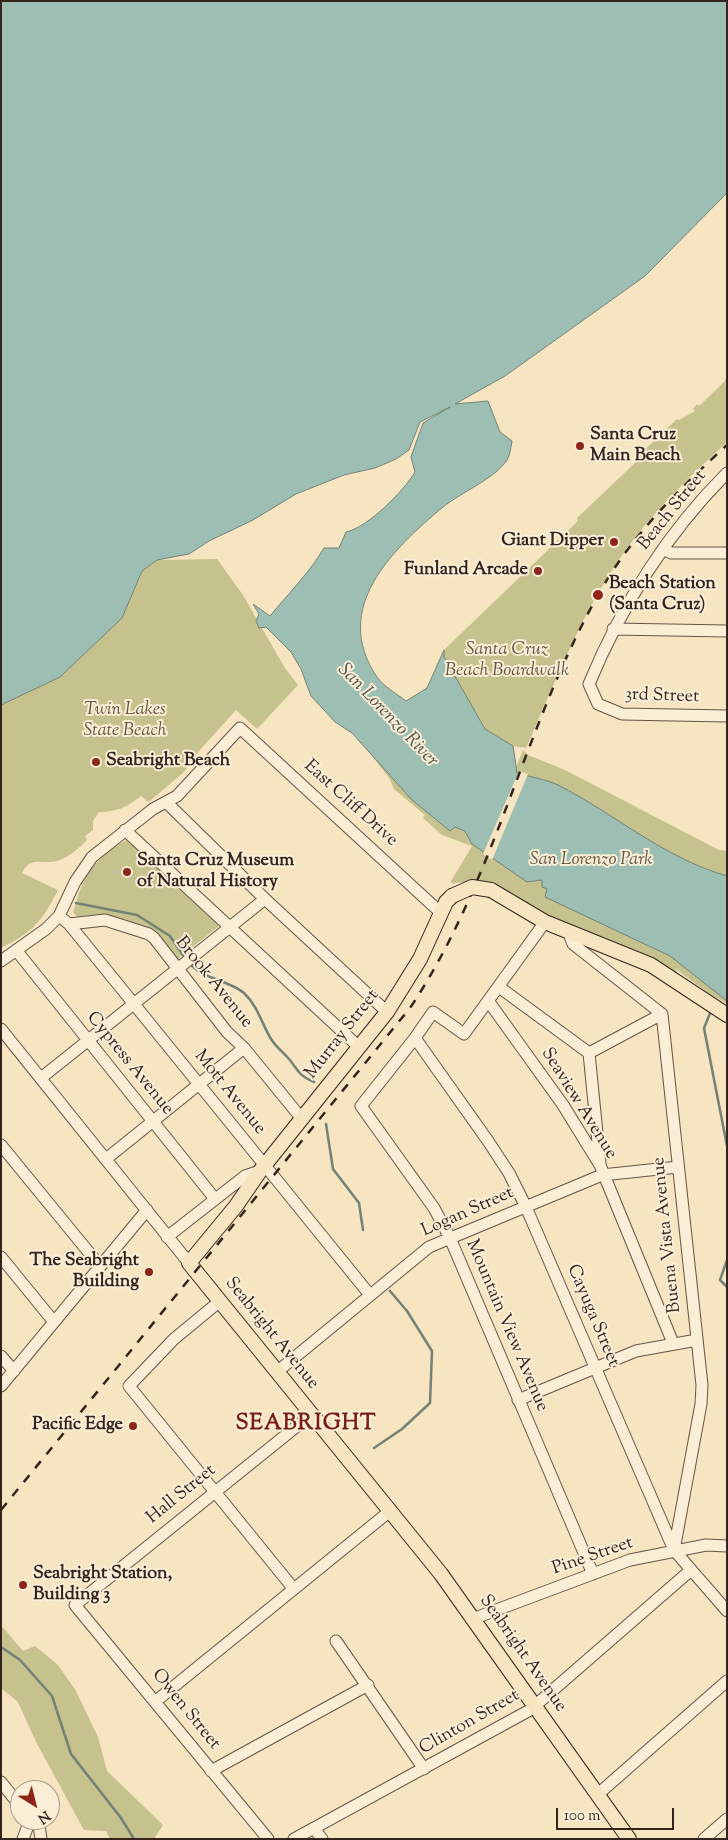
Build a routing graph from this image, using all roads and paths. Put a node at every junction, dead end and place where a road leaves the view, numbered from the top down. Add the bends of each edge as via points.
1 (727, 473) edge
2 (663, 548) junction
3 (727, 554) edge
4 (613, 629) junction
5 (727, 631) edge
6 (598, 704) joint
7 (727, 716) edge
8 (167, 803) junction
9 (125, 830) junction
10 (265, 899) junction
11 (441, 913) junction
12 (59, 916) junction
13 (545, 922) junction
14 (69, 924) junction
15 (229, 926) junction
16 (573, 933) junction
17 (16, 950) junction
18 (1, 961) edge
19 (178, 969) junction
20 (499, 987) junction
21 (489, 1002) junction
22 (134, 1004) junction
23 (387, 1012) junction
24 (662, 1014) junction
25 (727, 1016) edge
26 (1, 1029) edge
27 (415, 1038) junction
28 (89, 1041) junction
29 (359, 1046) junction
30 (244, 1048) junction
31 (589, 1053) junction
32 (41, 1078) junction
33 (199, 1084) junction
34 (302, 1119) junction
35 (153, 1122) junction
36 (1, 1146) edge
37 (106, 1159) junction
38 (678, 1167) junction
39 (262, 1168) junction
40 (601, 1170) junction
41 (215, 1199) junction
42 (526, 1207) junction
43 (146, 1210) junction
44 (167, 1236) junction
45 (450, 1238) junction
46 (1, 1257) edge
47 (189, 1263) junction
48 (100, 1266) junction
49 (370, 1295) junction
50 (220, 1301) junction
51 (54, 1322) junction
52 (697, 1340) junction
53 (673, 1343) junction
54 (1, 1356) edge
55 (595, 1367) junction
56 (14, 1371) junction
57 (278, 1371) junction
58 (1, 1386) edge
59 (518, 1400) junction
60 (312, 1414) junction
61 (214, 1492) junction
62 (390, 1511) junction
63 (727, 1546) edge
64 (674, 1550) junction
65 (691, 1570) junction
66 (594, 1574) junction
67 (293, 1588) junction
68 (75, 1604) joint
69 (727, 1611) edge
70 (475, 1618) junction
71 (336, 1641) dead end
72 (727, 1681) edge
73 (368, 1685) junction
74 (156, 1701) junction
75 (536, 1705) junction
76 (424, 1769) junction
77 (211, 1771) junction
78 (1, 1782) edge
79 (10, 1793) edge
80 (597, 1794) junction
81 (727, 1819) edge
82 (314, 1828) junction
83 (268, 1839) edge
84 (294, 1839) edge
85 (322, 1839) edge
86 (629, 1839) edge
87 (704, 1839) edge

1 - 2 street, Beach Street
2 - 3 street via 671,552
2 - 4 street, Beach Street
4 - 5 street
4 - 6 street, Beach Street via 589,684
6 - 7 street, 3rd Street via 622,714
8 - 9 street, East Cliff Drive via 153,809
8 - 10 street
8 - 11 street, East Cliff Drive via 240,728
9 - 12 street, East Cliff Drive via 92,857 81,871
9 - 15 street
10 - 15 street
10 - 23 street
11 - 13 main road, bridge via 452,896 472,887 491,890
11 - 23 main road, Murray Street via 420,959
12 - 14 street, Mott Avenue
12 - 17 street, East Cliff Drive
13 - 16 main road
13 - 20 street
14 - 19 street, Brook Avenue via 105,920 149,934
14 - 22 street, Mott Avenue
15 - 19 street
15 - 29 street
16 - 24 street via 583,952
16 - 25 main road via 651,965
17 - 18 street, East Cliff Drive
17 - 28 street, Cypress Avenue
19 - 22 street
19 - 30 street, Brook Avenue
20 - 21 street
20 - 31 street
21 - 27 street via 464,1034 433,1012
21 - 40 street, Seaview Avenue via 563,1105
22 - 28 street
22 - 33 street, Mott Avenue
23 - 29 main road, Murray Street
24 - 31 street
24 - 38 street, Buena Vista Avenue
26 - 32 street, Seabright Avenue
27 - 42 street, Cayuga Street via 488,1142
27 - 45 street, Mountain View Avenue via 362,1106 434,1208
28 - 32 street
28 - 35 street, Cypress Avenue
29 - 34 main road, Murray Street
30 - 33 street
30 - 34 street, Brook Avenue
31 - 40 street
32 - 37 street, Seabright Avenue
33 - 35 street
33 - 39 street, Mott Avenue
34 - 39 main road, Murray Street
35 - 37 street
35 - 41 street, Cypress Avenue
36 - 48 street
37 - 43 street, Seabright Avenue
38 - 40 street, Logan Street
38 - 52 street, Buena Vista Avenue
39 - 41 street, Murray Street via 244,1176
39 - 47 main road, Murray Street via 236,1206
39 - 49 street, Mott Avenue via 274,1176
40 - 42 street, Logan Street
40 - 53 street, Seaview Avenue
41 - 44 street, Murray Street
42 - 45 street, Logan Street
42 - 55 street, Cayuga Street
43 - 44 street, Seabright Avenue
43 - 48 street
44 - 47 street, Seabright Avenue
45 - 49 street, Logan Street via 429,1247
45 - 59 street, Mountain View Avenue
46 - 51 street
47 - 50 main road, Seabright Avenue
48 - 51 street
49 - 57 street, Logan Street
50 - 57 main road, Seabright Avenue
50 - 61 street via 174,1339 129,1386
51 - 56 street
52 - 53 street
52 - 64 street, Buena Vista Avenue via 701,1404
53 - 55 street via 636,1351
54 - 56 street
55 - 59 street
55 - 64 street, Cayuga Street
56 - 58 street
57 - 60 main road, Seabright Avenue
59 - 66 street, Mountain View Avenue
60 - 61 street, Hall Street
60 - 62 main road, Seabright Avenue
61 - 67 street
61 - 68 street, Hall Street
62 - 67 street
62 - 70 main road, Seabright Avenue
63 - 64 street, Pine Street via 706,1545
64 - 65 street, Cayuga Street
64 - 66 street, Pine Street via 630,1560
65 - 69 street, Cayuga Street
65 - 75 street, Clinton Street
66 - 70 street, Pine Street
67 - 74 street
68 - 74 street, Owen Street
70 - 75 main road, Seabright Avenue
71 - 73 street
72 - 80 street
73 - 76 street
73 - 77 street
74 - 77 street, Owen Street
75 - 76 street, Clinton Street
75 - 80 main road, Seabright Avenue
76 - 82 street, Clinton Street
77 - 83 street, Owen Street
78 - 79 street
80 - 86 main road, Seabright Avenue
81 - 87 street
82 - 84 street, Clinton Street
82 - 85 street

